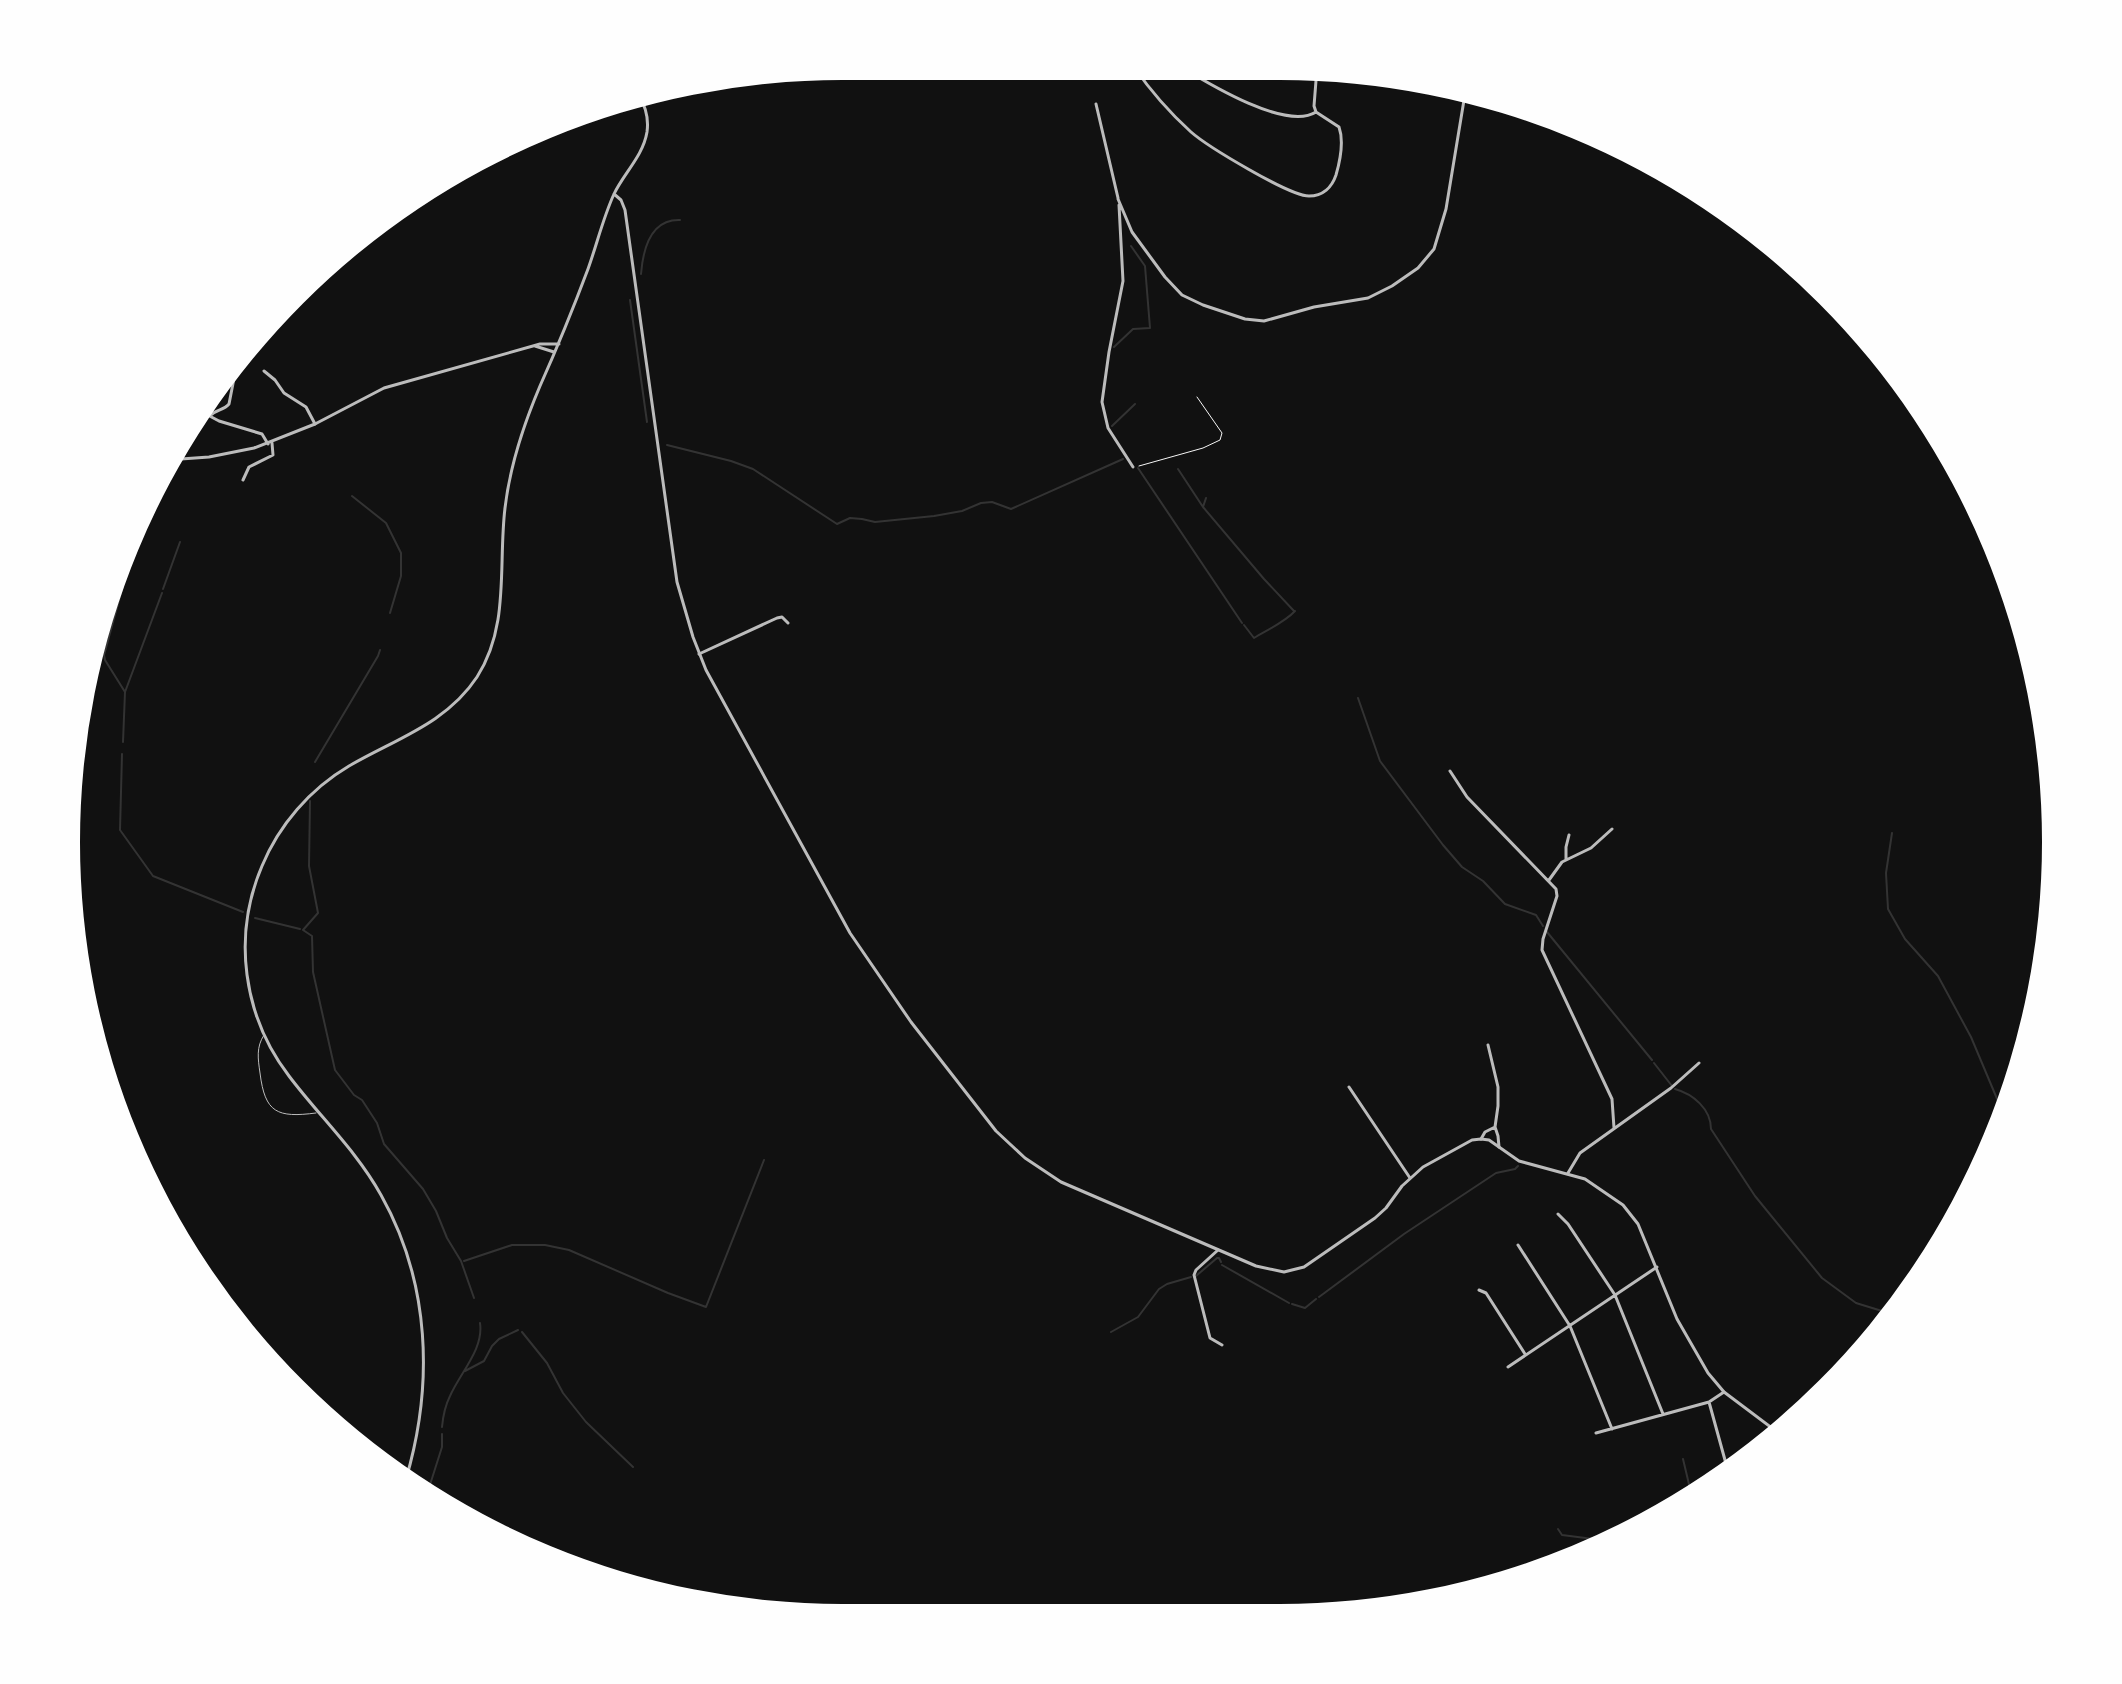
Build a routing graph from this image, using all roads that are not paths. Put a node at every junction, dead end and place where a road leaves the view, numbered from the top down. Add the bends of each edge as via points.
1 (1144, 80) edge
2 (1206, 80) edge
3 (1316, 81) edge
4 (1464, 103) edge
5 (1096, 104) dead end
6 (643, 106) edge
7 (1316, 112) junction
8 (614, 194) junction
9 (1118, 199) junction
10 (559, 344) junction
11 (535, 346) junction
12 (555, 353) junction
13 (264, 371) dead end
14 (233, 384) edge
15 (211, 415) joint
16 (315, 424) junction
17 (270, 443) junction
18 (184, 458) edge
19 (1133, 467) road end
20 (243, 480) dead end
21 (788, 623) dead end
22 (699, 654) junction
23 (1450, 771) dead end
24 (1612, 829) dead end
25 (1569, 835) dead end
26 (1566, 859) junction
27 (1549, 880) junction
28 (264, 1035) junction
29 (1488, 1045) dead end
30 (1699, 1063) dead end
31 (1349, 1087) dead end
32 (318, 1111) junction
33 (1495, 1127) junction
34 (1614, 1128) junction
35 (1481, 1139) junction
36 (1499, 1147) junction
37 (1568, 1173) junction
38 (1410, 1178) junction
39 (1558, 1214) dead end
40 (1518, 1245) dead end
41 (1218, 1250) junction
42 (1657, 1267) junction
43 (1479, 1290) dead end
44 (1615, 1295) junction
45 (1570, 1326) junction
46 (1222, 1345) dead end
47 (1526, 1355) junction
48 (1508, 1367) dead end
49 (1724, 1392) junction
50 (1709, 1402) junction
51 (1663, 1414) junction
52 (1769, 1426) edge
53 (1612, 1429) junction
54 (1596, 1433) dead end
55 (1723, 1462) edge
56 (409, 1469) edge

1 - 7 street via 1212,148 1308,196 1331,186 1340,152 1339,127
2 - 7 street via 1268,112 1296,118
3 - 7 street
4 - 9 street via 1434,249 1418,268 1368,298 1264,321 1203,305 1182,295 1165,277 1132,232
5 - 9 street
6 - 8 street via 646,133 640,154
8 - 10 street
8 - 22 street via 625,210 677,582
9 - 19 street via 1123,281 1102,402 1108,428
10 - 11 street
10 - 12 street
11 - 12 street
11 - 16 street via 389,386
12 - 28 street via 514,455 504,511 501,608 482,669 441,717 323,784 290,818 265,859 252,893 245,942 253,1007
13 - 16 street via 306,407
14 - 15 street via 229,404
15 - 17 street via 262,434
16 - 17 street
17 - 18 street
17 - 20 street via 273,455 249,467
21 - 22 street via 777,618
22 - 41 street via 850,933 925,1042 996,1131 1061,1182
23 - 27 street via 1467,797
24 - 26 street via 1591,848
25 - 26 street
26 - 27 street
27 - 34 street via 1558,892 1542,950 1612,1099
28 - 32 street
28 - 32 lane via 258,1058 267,1104 289,1114
29 - 33 street via 1498,1087
30 - 34 street
31 - 38 street
32 - 56 street via 380,1194 415,1285 424,1373
33 - 35 street
33 - 36 street
34 - 37 street via 1580,1153
35 - 36 street
35 - 38 street via 1463,1144
36 - 37 street via 1519,1161
37 - 42 street via 1592,1182 1623,1205 1638,1224
38 - 41 street via 1367,1224 1296,1270 1264,1269
39 - 44 street
40 - 45 street
41 - 46 street via 1194,1275 1210,1338
42 - 44 street
42 - 49 street via 1690,1344
43 - 47 street
44 - 45 street
44 - 51 street
45 - 47 street
45 - 53 street
47 - 48 street
49 - 50 street
49 - 52 street
50 - 51 street
50 - 55 street
51 - 53 street
53 - 54 street

